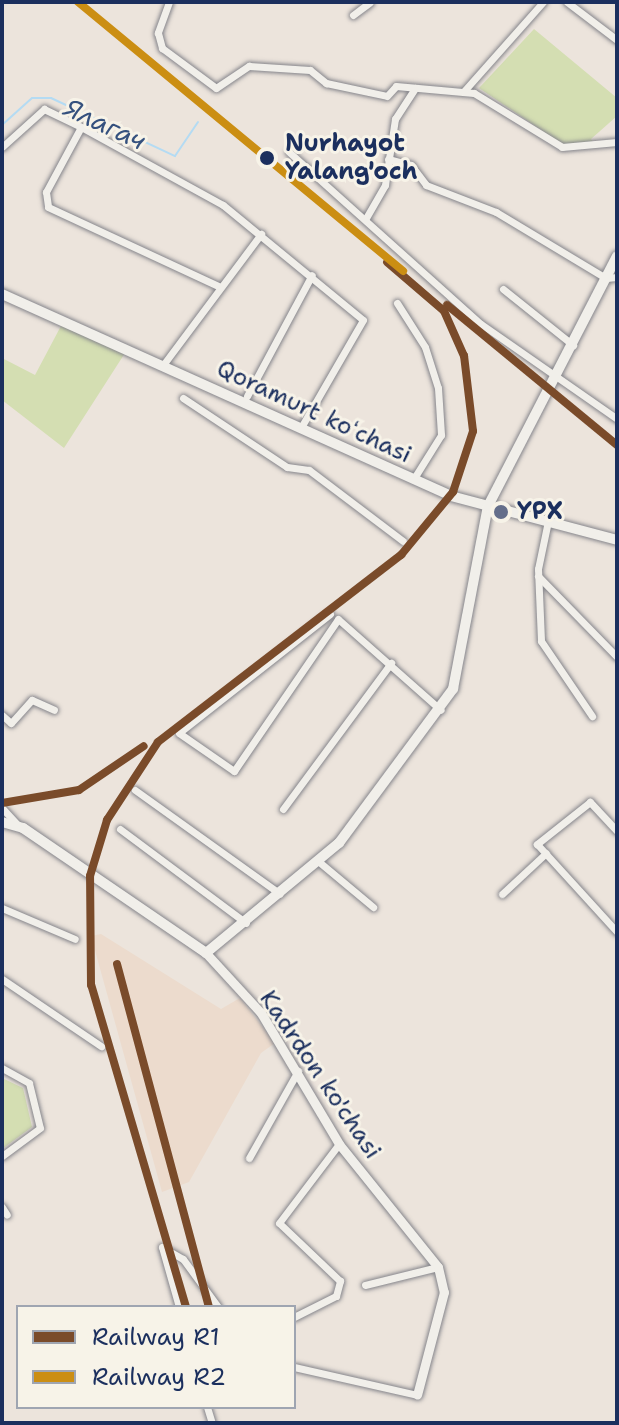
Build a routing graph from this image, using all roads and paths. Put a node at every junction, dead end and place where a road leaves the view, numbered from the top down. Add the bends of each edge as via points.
1 (169, 2) edge
2 (370, 2) edge
3 (543, 2) edge
4 (567, 2) edge
5 (353, 15) dead end
6 (617, 40) edge
7 (415, 88) junction
8 (464, 91) junction
9 (81, 127) junction
10 (617, 142) edge
11 (2, 147) edge
12 (289, 152) dead end
13 (388, 159) junction
14 (366, 218) junction
15 (261, 234) junction
16 (617, 256) edge
17 (312, 275) junction
18 (611, 277) edge
19 (220, 287) junction
20 (503, 289) dead end
21 (2, 293) edge
22 (397, 303) dead end
23 (573, 345) junction
24 (163, 364) junction
25 (559, 372) junction
26 (247, 396) junction
27 (183, 398) dead end
28 (617, 419) edge
29 (303, 424) junction
30 (416, 475) junction
31 (487, 508) junction
32 (548, 523) junction
33 (617, 538) edge
34 (403, 541) dead end
35 (538, 575) junction
36 (334, 617) junction
37 (617, 657) edge
38 (391, 663) junction
39 (54, 710) dead end
40 (441, 710) junction
41 (2, 715) edge
42 (592, 716) dead end
43 (135, 790) dead end
44 (2, 808) edge
45 (283, 809) dead end
46 (2, 821) edge
47 (18, 825) junction
48 (120, 829) dead end
49 (617, 831) edge
50 (546, 853) junction
51 (318, 861) junction
52 (280, 894) junction
53 (502, 894) dead end
54 (373, 907) dead end
55 (2, 908) edge
56 (246, 923) junction
57 (617, 932) edge
58 (75, 939) dead end
59 (206, 953) junction
60 (2, 979) edge
61 (101, 1046) dead end
62 (2, 1068) edge
63 (298, 1071) junction
64 (339, 1144) junction
65 (2, 1156) edge
66 (249, 1158) dead end
67 (2, 1207) edge
68 (7, 1215) dead end
69 (438, 1267) junction
70 (365, 1285) dead end
71 (178, 1305) edge
72 (217, 1305) edge
73 (296, 1316) edge
74 (296, 1367) edge
75 (417, 1395) joint

1 - 7 street via 158,33 162,48 216,88 245,67 266,65 310,70 326,83 387,96 396,86
2 - 5 street
3 - 8 street
4 - 6 street
7 - 8 street
7 - 13 street via 395,119
8 - 10 street via 559,146
9 - 11 street via 44,109
9 - 15 street
9 - 19 street via 46,192 48,207
12 - 14 street
13 - 14 street via 382,194
13 - 18 street via 411,165 426,185 496,212
14 - 25 street via 481,324
15 - 17 street
15 - 19 street
16 - 18 main road
17 - 26 street
17 - 29 street via 363,320
18 - 23 main road
19 - 24 street
20 - 23 street
21 - 24 main road, Qoramurt koʻchasi
22 - 30 street via 425,347 438,388 441,435
23 - 25 main road
24 - 26 main road, Qoramurt koʻchasi
24 - 31 main road, Qoramurt koʻchasi
25 - 28 street
25 - 31 main road
26 - 29 main road, Qoramurt koʻchasi
27 - 34 street via 287,467 309,470
29 - 30 main road, Qoramurt koʻchasi
30 - 31 main road, Qoramurt koʻchasi
31 - 32 main road, Qoramurt koʻchasi
31 - 40 main road via 457,675
32 - 33 main road, Qoramurt koʻchasi
32 - 35 street
35 - 37 street
35 - 42 street via 541,641
36 - 36 street via 179,733 234,771
36 - 38 street
38 - 40 street
38 - 45 street
39 - 41 street via 32,700 11,723
40 - 51 main road via 366,813
43 - 52 street
44 - 47 street
46 - 47 main road
47 - 59 main road
48 - 56 street
49 - 50 street via 590,802 581,804 537,844
50 - 53 street
50 - 57 street
51 - 52 main road
51 - 54 street
52 - 56 main road
55 - 58 street
56 - 59 main road
59 - 63 street, Kadrdon ko'chasi via 261,1013
60 - 61 street
62 - 65 street via 29,1083 40,1128
63 - 64 street, Kadrdon ko'chasi
63 - 66 street
64 - 69 street, Kadrdon ko'chasi
64 - 73 street via 279,1223 340,1281 336,1296
67 - 68 street
69 - 70 street
69 - 75 street via 444,1292
71 - 72 street via 162,1247 183,1259
74 - 75 street

